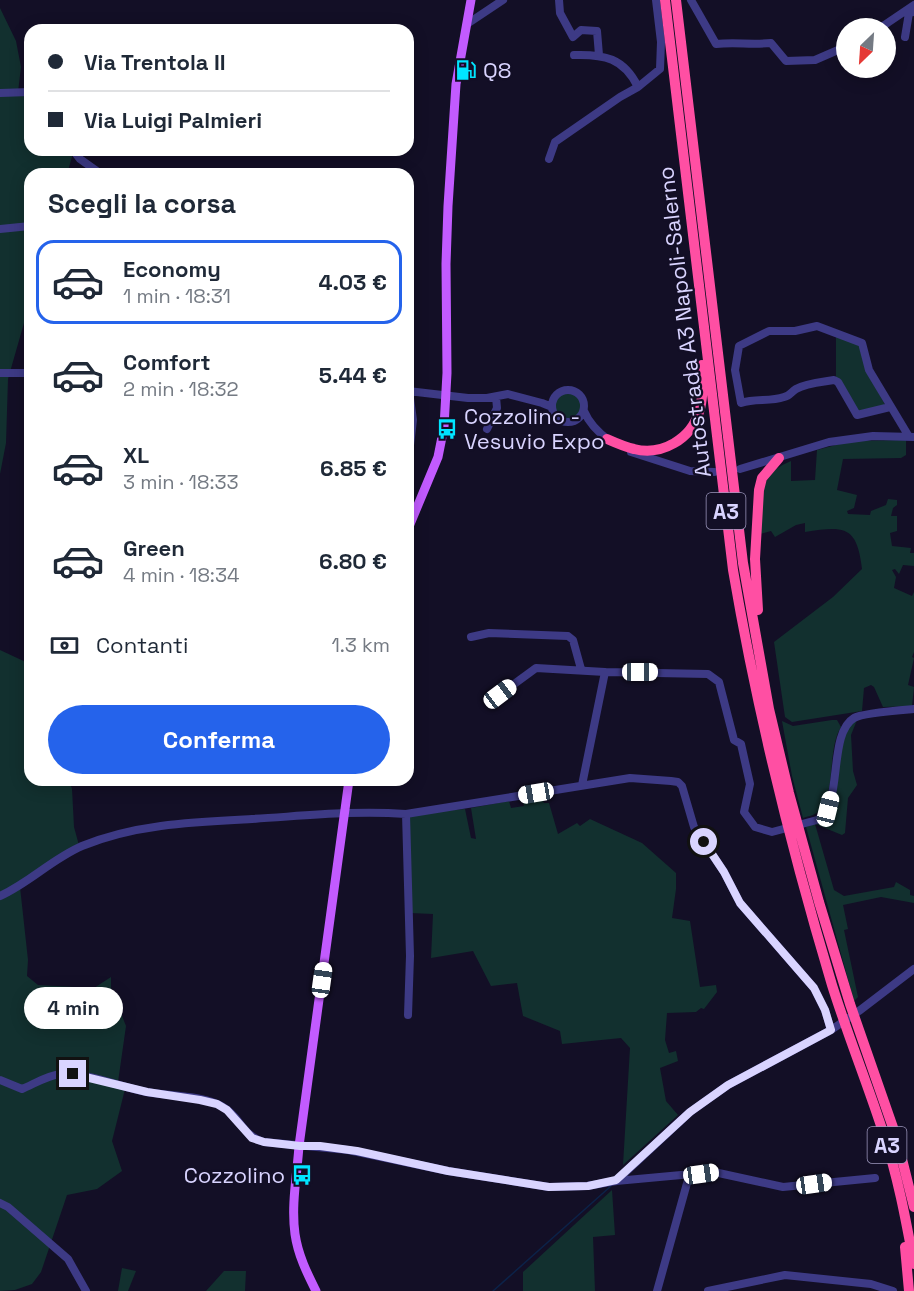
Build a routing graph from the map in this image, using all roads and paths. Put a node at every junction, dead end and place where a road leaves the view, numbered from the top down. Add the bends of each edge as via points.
1 (471, 0) edge
2 (503, 0) edge
3 (559, 0) edge
4 (656, 0) edge
5 (665, 0) edge
6 (676, 0) edge
7 (691, 0) edge
8 (914, 5) edge
9 (914, 12) edge
10 (895, 18) edge
11 (467, 24) junction
12 (905, 37) dead end
13 (836, 50) edge
14 (574, 55) dead end
15 (599, 55) junction
16 (638, 87) junction
17 (24, 92) edge
18 (0, 93) edge
19 (78, 156) edge
20 (549, 159) dead end
21 (93, 168) edge
22 (24, 227) edge
23 (0, 229) edge
24 (699, 287) junction
25 (0, 373) edge
26 (24, 374) edge
27 (414, 390) edge
28 (445, 394) junction
29 (496, 396) junction
30 (554, 398) junction
31 (542, 403) junction
32 (552, 407) junction
33 (890, 407) junction
34 (584, 411) junction
35 (576, 420) junction
36 (487, 429) dead end
37 (598, 432) junction
38 (911, 436) edge
39 (608, 440) junction
40 (779, 458) junction
41 (740, 469) dead end
42 (714, 472) dead end
43 (414, 515) edge
44 (471, 637) dead end
45 (581, 669) junction
46 (605, 672) junction
47 (500, 694) dead end
48 (769, 709) junction
49 (914, 709) edge
50 (582, 785) junction
51 (349, 786) edge
52 (345, 814) junction
53 (406, 814) junction
54 (0, 896) edge
55 (914, 969) edge
56 (845, 1008) junction
57 (408, 1015) dead end
58 (852, 1028) junction
59 (831, 1030) junction
60 (0, 1080) edge
61 (300, 1146) junction
62 (689, 1176) junction
63 (875, 1178) dead end
64 (616, 1180) junction
65 (901, 1196) junction
66 (0, 1203) edge
67 (914, 1207) edge
68 (914, 1264) edge
69 (86, 1291) edge
70 (316, 1291) edge
71 (657, 1291) edge
72 (708, 1291) edge
73 (893, 1291) edge
74 (909, 1291) edge

1 - 11 main road
2 - 11 street
3 - 15 street via 560,13 573,37 582,30 597,31
4 - 16 street via 660,69
5 - 24 highway, Autostrada A3 Napoli-Salerno / A3
6 - 48 highway, Autostrada A3 Napoli-Salerno / A3 via 743,563
7 - 13 street via 716,44 771,43 786,61 815,60
8 - 10 street
9 - 12 street via 909,13
11 - 28 main road via 456,84 448,206
14 - 15 street
15 - 16 street via 628,70
16 - 20 street via 555,142
17 - 18 street
19 - 21 street
22 - 23 street
24 - 39 highway via 702,394 693,426 684,437 661,449 633,449
24 - 56 highway, Autostrada A3 Napoli-Salerno / A3 via 747,654 778,792
25 - 26 street
27 - 28 street
28 - 29 street via 468,398
28 - 43 main road via 438,457
29 - 31 street via 508,394
29 - 36 street via 497,408
30 - 31 street
30 - 32 street
30 - 34 street via 562,390 574,390 584,399
31 - 32 street
32 - 35 street via 558,418
33 - 33 street via 870,370 862,343 817,326 770,331 739,346 735,370 741,403 788,396 801,387 834,380 857,416
33 - 38 street
34 - 35 street
34 - 37 street
35 - 37 street
37 - 39 street
38 - 40 street via 830,442
39 - 42 street via 653,460 690,471
40 - 41 street
40 - 48 highway via 762,478 759,490 755,560
44 - 45 street via 489,633 568,636 573,640
45 - 46 street
45 - 47 street via 536,668
46 - 49 street via 714,677 719,682 734,740 741,744 750,784 744,812 755,827 772,832 817,820 828,809 839,745 848,722 861,715
46 - 50 street
48 - 56 highway, Autostrada A3 Napoli-Salerno / A3
50 - 53 street
50 - 59 street via 630,778 678,782 694,827 740,903 814,988
51 - 52 main road
52 - 53 street
52 - 54 street via 220,819 141,828 80,847
52 - 61 main road
53 - 57 street
55 - 59 street
56 - 58 highway, Autostrada A3 Napoli-Salerno / A3
58 - 65 highway, Autostrada A3 Napoli-Salerno / A3
58 - 67 highway, Autostrada A3 Napoli-Salerno / A3 via 897,1139
59 - 64 street via 728,1085 690,1112
60 - 61 street via 22,1089 57,1074 73,1074 147,1092 207,1101 223,1107 252,1138
61 - 64 street via 357,1151 549,1187 588,1186
61 - 70 main road via 295,1235
62 - 63 street via 714,1172 783,1187
62 - 64 street
62 - 71 street
65 - 68 highway, Autostrada A3 Napoli-Salerno / A3
65 - 74 highway
66 - 69 street via 68,1259
72 - 73 street via 785,1275 871,1284

